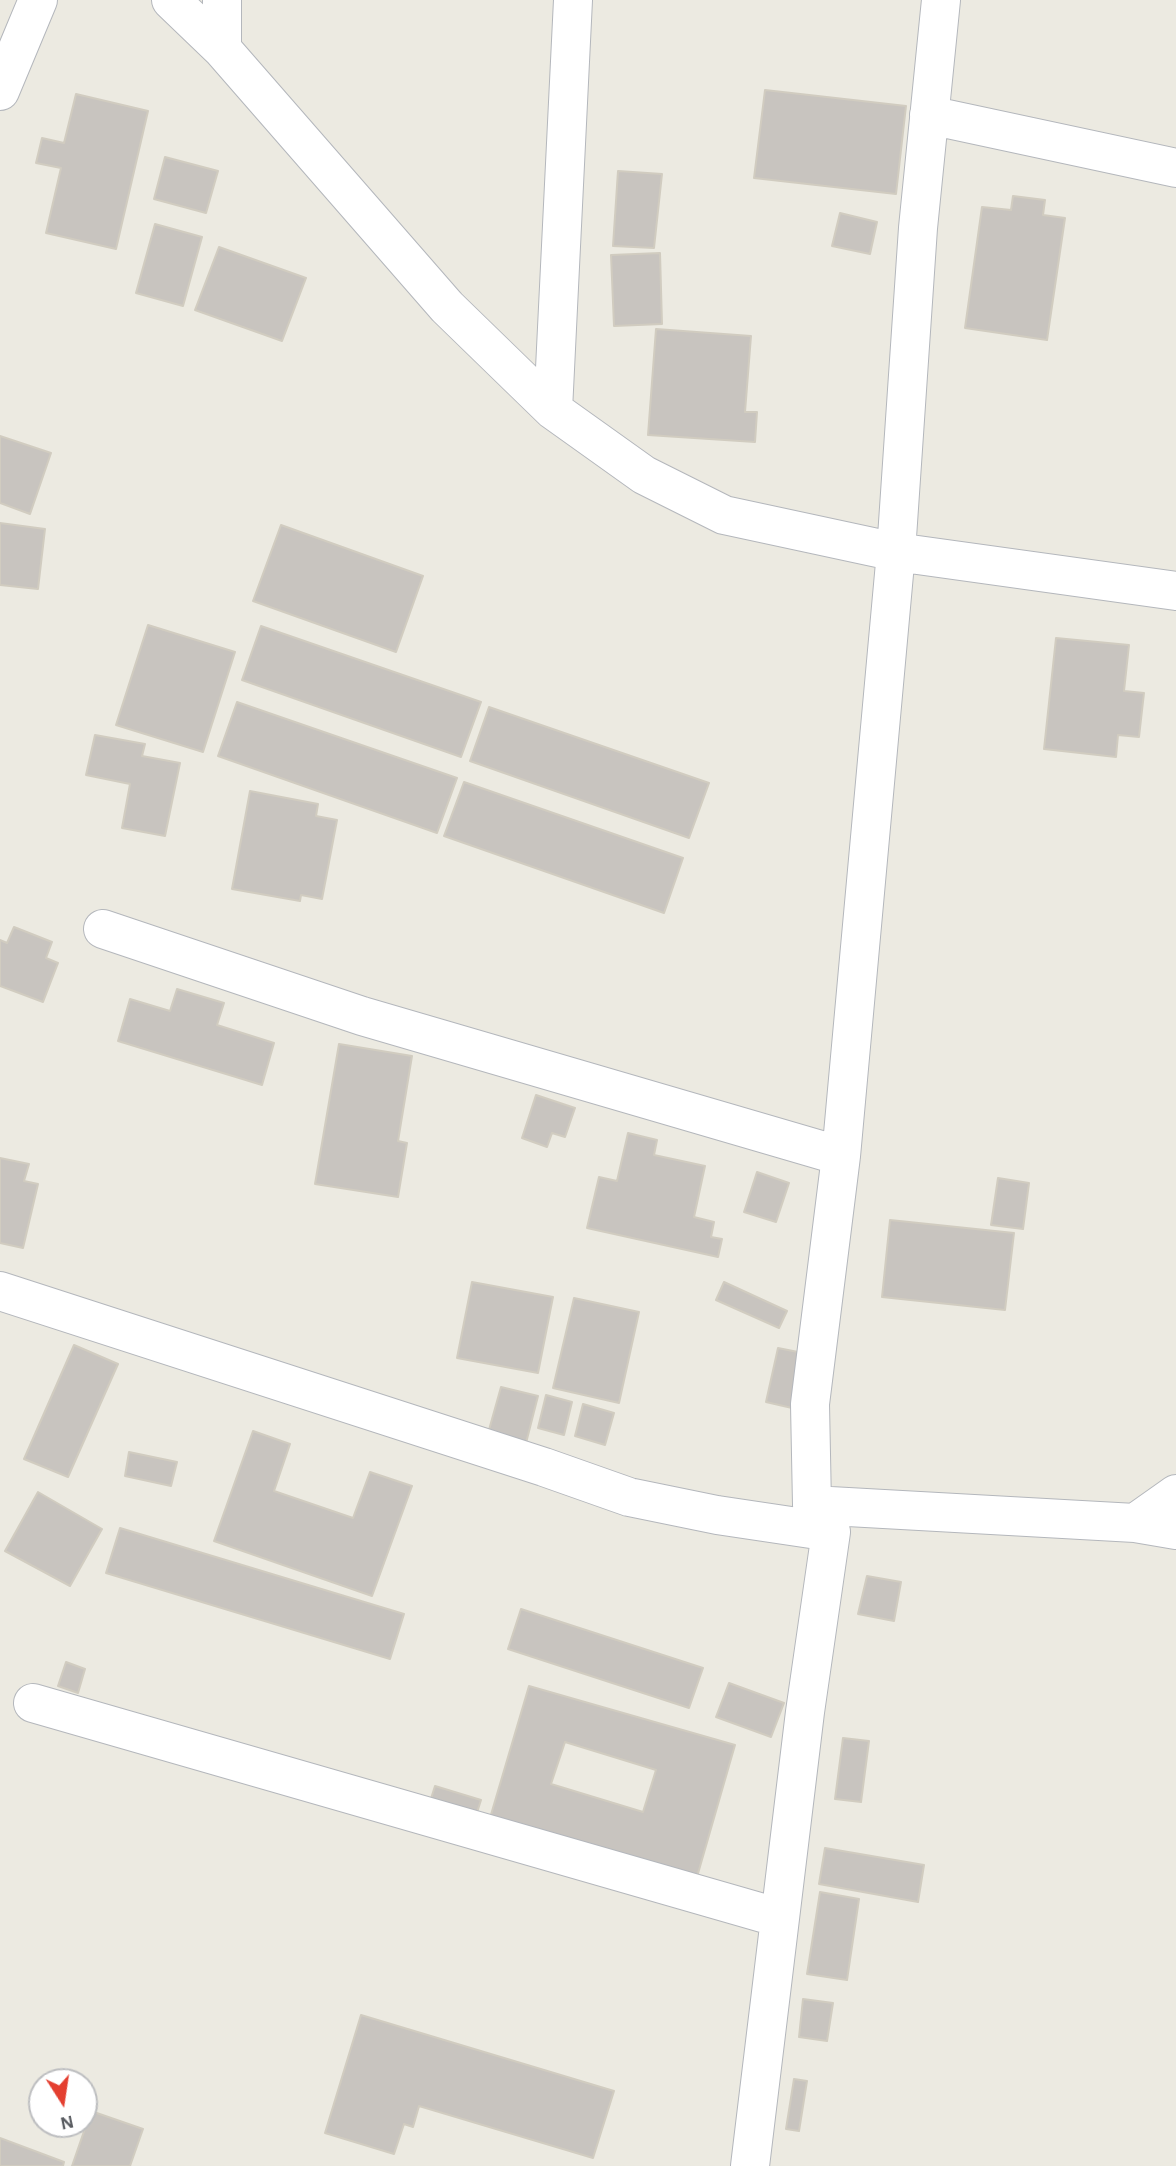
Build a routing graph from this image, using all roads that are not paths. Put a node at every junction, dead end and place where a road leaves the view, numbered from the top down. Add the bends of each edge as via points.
1 (38, 0) edge
2 (172, 0) edge
3 (222, 0) edge
4 (573, 0) edge
5 (941, 0) edge
6 (222, 50) junction
7 (0, 91) edge
8 (929, 115) junction
9 (1176, 168) edge
10 (553, 410) junction
11 (896, 552) junction
12 (1176, 591) edge
13 (103, 929) dead end
14 (841, 1156) junction
15 (0, 1291) edge
16 (1176, 1494) edge
17 (822, 1519) junction
18 (1135, 1522) junction
19 (1176, 1530) edge
20 (33, 1703) dead end
21 (780, 1919) junction
22 (750, 2166) edge

1 - 7 street
2 - 6 street
3 - 6 street
4 - 10 street
5 - 8 street
6 - 10 street via 447,307
8 - 9 street
8 - 11 street
10 - 11 street via 644,475 724,515
11 - 12 street
11 - 14 street
13 - 14 street via 362,1016
14 - 17 street via 810,1404
15 - 17 street via 629,1497 717,1515
16 - 18 street
17 - 18 street
17 - 21 street
18 - 19 street
20 - 21 street
21 - 22 street

